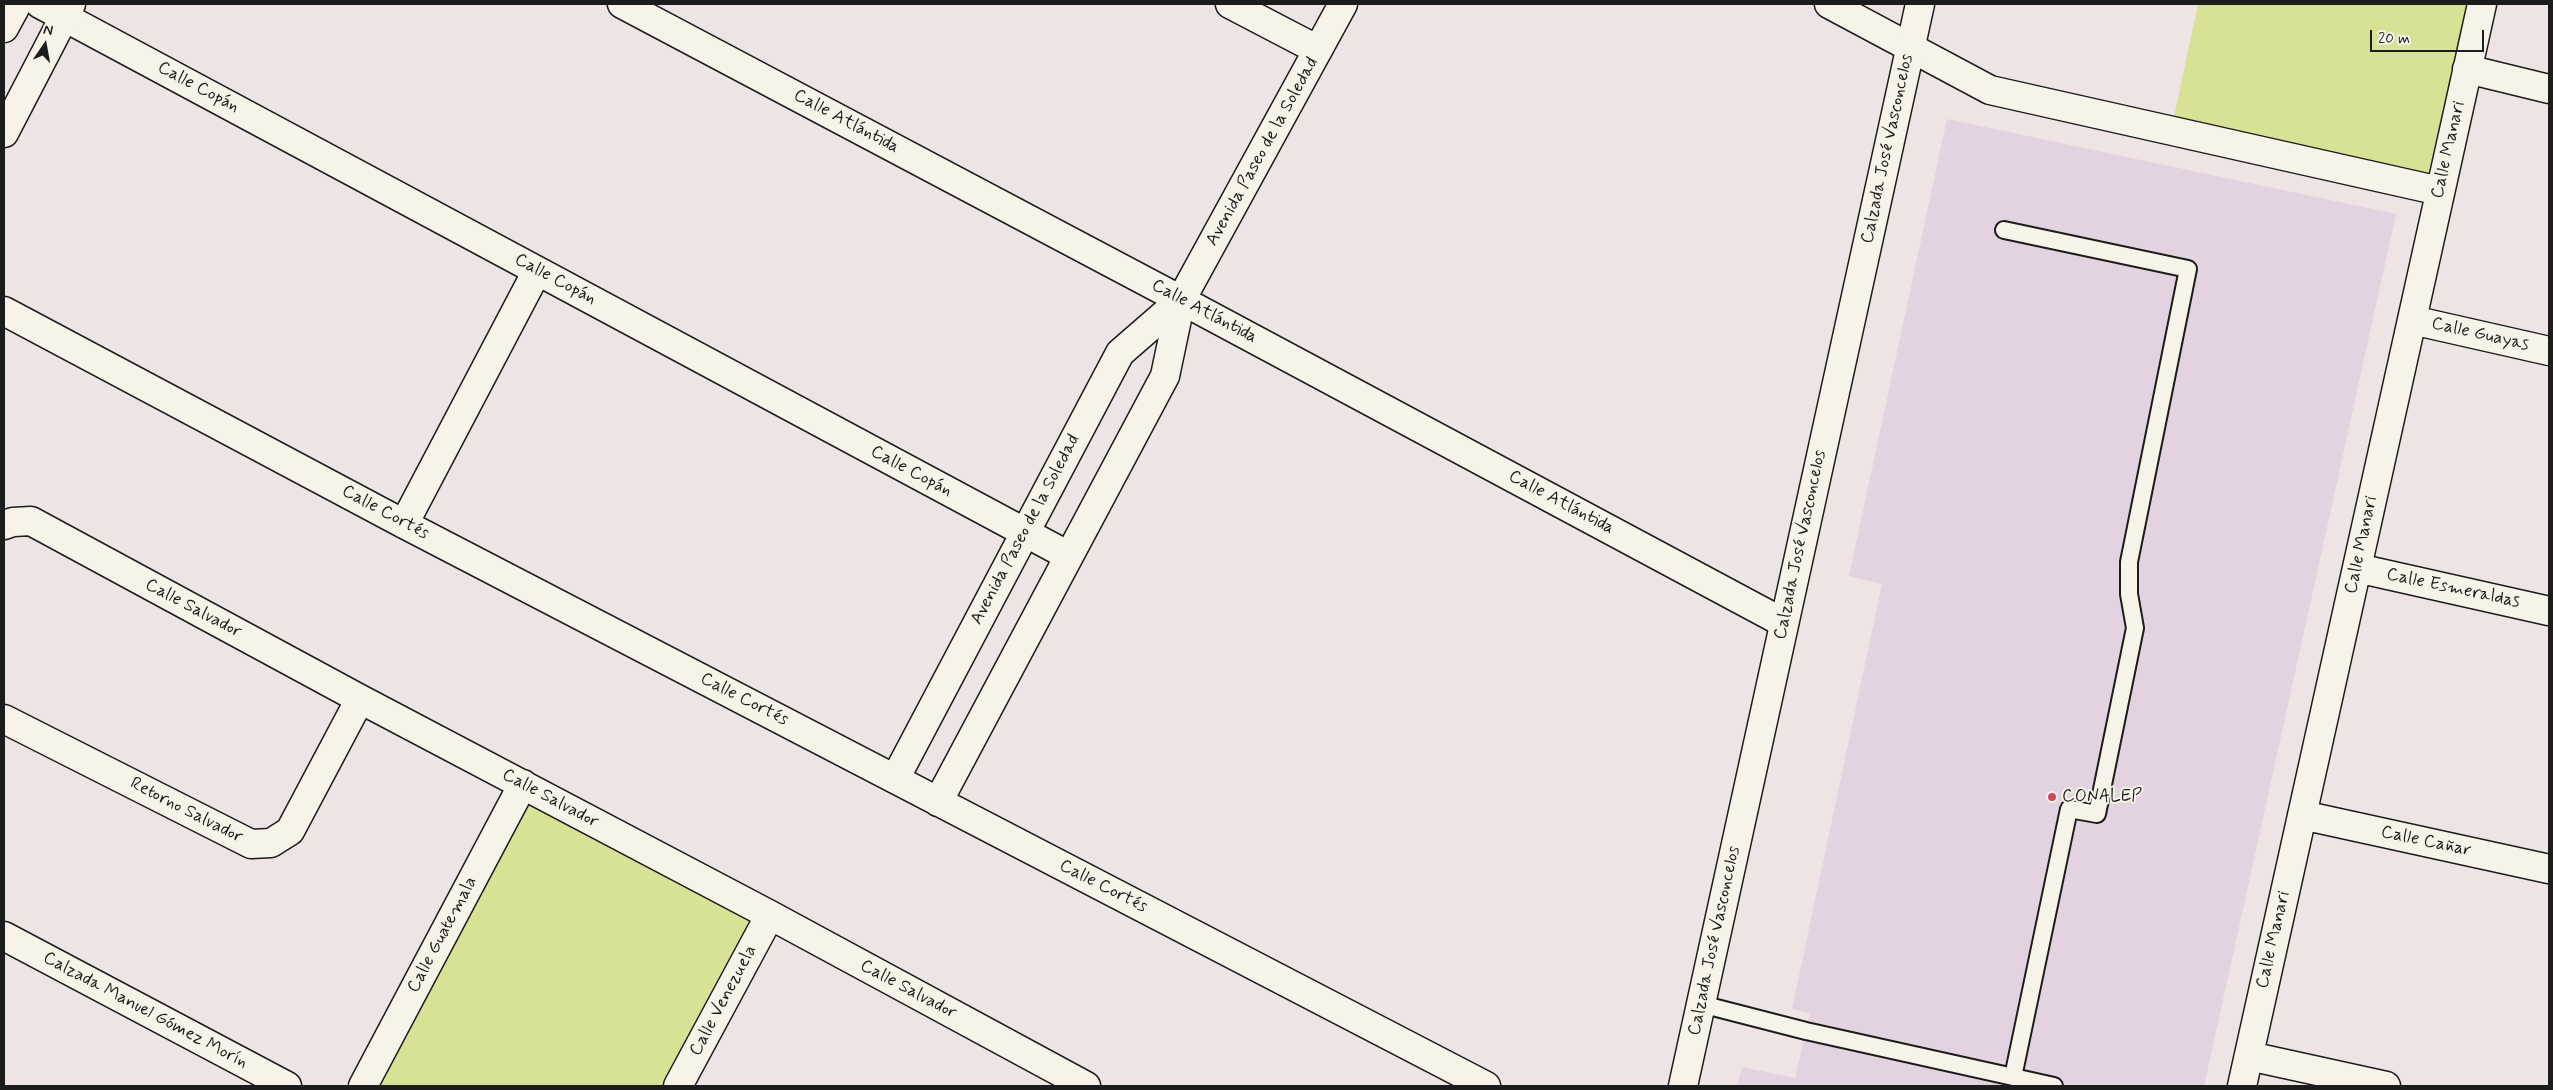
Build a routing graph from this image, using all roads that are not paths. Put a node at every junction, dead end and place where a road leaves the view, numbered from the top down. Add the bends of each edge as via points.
1 (17, 4) edge
2 (40, 4) edge
3 (622, 4) edge
4 (1230, 4) edge
5 (1344, 4) edge
6 (1829, 4) edge
7 (1920, 4) edge
8 (2482, 4) edge
9 (68, 10) edge
10 (4, 28) edge
11 (1910, 47) junction
12 (1318, 50) junction
13 (2467, 69) junction
14 (2549, 89) edge
15 (4, 133) edge
16 (2440, 191) junction
17 (2004, 230) dead end
18 (538, 271) junction
19 (1181, 300) junction
20 (4, 311) edge
21 (2412, 320) junction
22 (2549, 351) edge
23 (8, 523) edge
24 (404, 524) junction
25 (1025, 533) junction
26 (1069, 556) junction
27 (2357, 568) junction
28 (2549, 611) edge
29 (1784, 623) junction
30 (360, 699) junction
31 (4, 720) edge
32 (895, 778) junction
33 (523, 784) junction
34 (938, 802) junction
35 (2302, 814) junction
36 (2549, 869) edge
37 (770, 915) junction
38 (4, 936) edge
39 (1701, 1004) junction
40 (2249, 1056) junction
41 (2012, 1077) junction
42 (287, 1086) edge
43 (363, 1086) edge
44 (678, 1086) edge
45 (1086, 1086) edge
46 (1486, 1086) edge
47 (1683, 1086) edge
48 (2054, 1086) edge
49 (2242, 1086) edge
50 (2386, 1086) edge

1 - 10 street
2 - 9 street, Calle Copán
3 - 19 street, Calle Atlántida
4 - 12 street
5 - 12 street, Avenida Paseo de la Soledad
6 - 11 street
7 - 11 street, Calzada José Vasconcelos
8 - 13 street, Calle Manari
9 - 15 street
9 - 18 street, Calle Copán
11 - 16 street via 1990,90
11 - 29 street, Calzada José Vasconcelos
12 - 19 street, Avenida Paseo de la Soledad
13 - 14 street
13 - 16 street, Calle Manari
16 - 21 street, Calle Manari
17 - 41 lane via 2188,269 2129,562 2129,594 2135,628 2097,814 2069,809
18 - 24 street
18 - 25 street, Calle Copán
19 - 25 street, Avenida Paseo de la Soledad via 1120,353
19 - 26 street, Avenida Paseo de la Soledad via 1165,376
19 - 29 street, Calle Atlántida
20 - 24 street, Calle Cortés
21 - 22 street, Calle Guayas
21 - 27 street, Calle Manari
23 - 30 street, Calle Salvador via 31,521
24 - 32 street, Calle Cortés
25 - 26 street, Calle Copán
25 - 32 street, Avenida Paseo de la Soledad
26 - 34 street, Avenida Paseo de la Soledad
27 - 28 street, Calle Esmeraldas
27 - 35 street, Calle Manari
29 - 39 street, Calzada José Vasconcelos
30 - 31 street, Retorno Salvador via 290,832 272,843 251,844
30 - 33 street, Calle Salvador
32 - 34 street, Calle Cortés
33 - 37 street, Calle Salvador
33 - 43 street, Calle Guatemala
34 - 46 street, Calle Cortés
35 - 36 street, Calle Cañar
35 - 40 street, Calle Manari
37 - 44 street, Calle Venezuela
37 - 45 street, Calle Salvador
38 - 42 street, Calzada Manuel Gómez Morín
39 - 41 lane
39 - 47 street, Calzada José Vasconcelos
40 - 49 street, Calle Manari
40 - 50 street
41 - 48 lane

